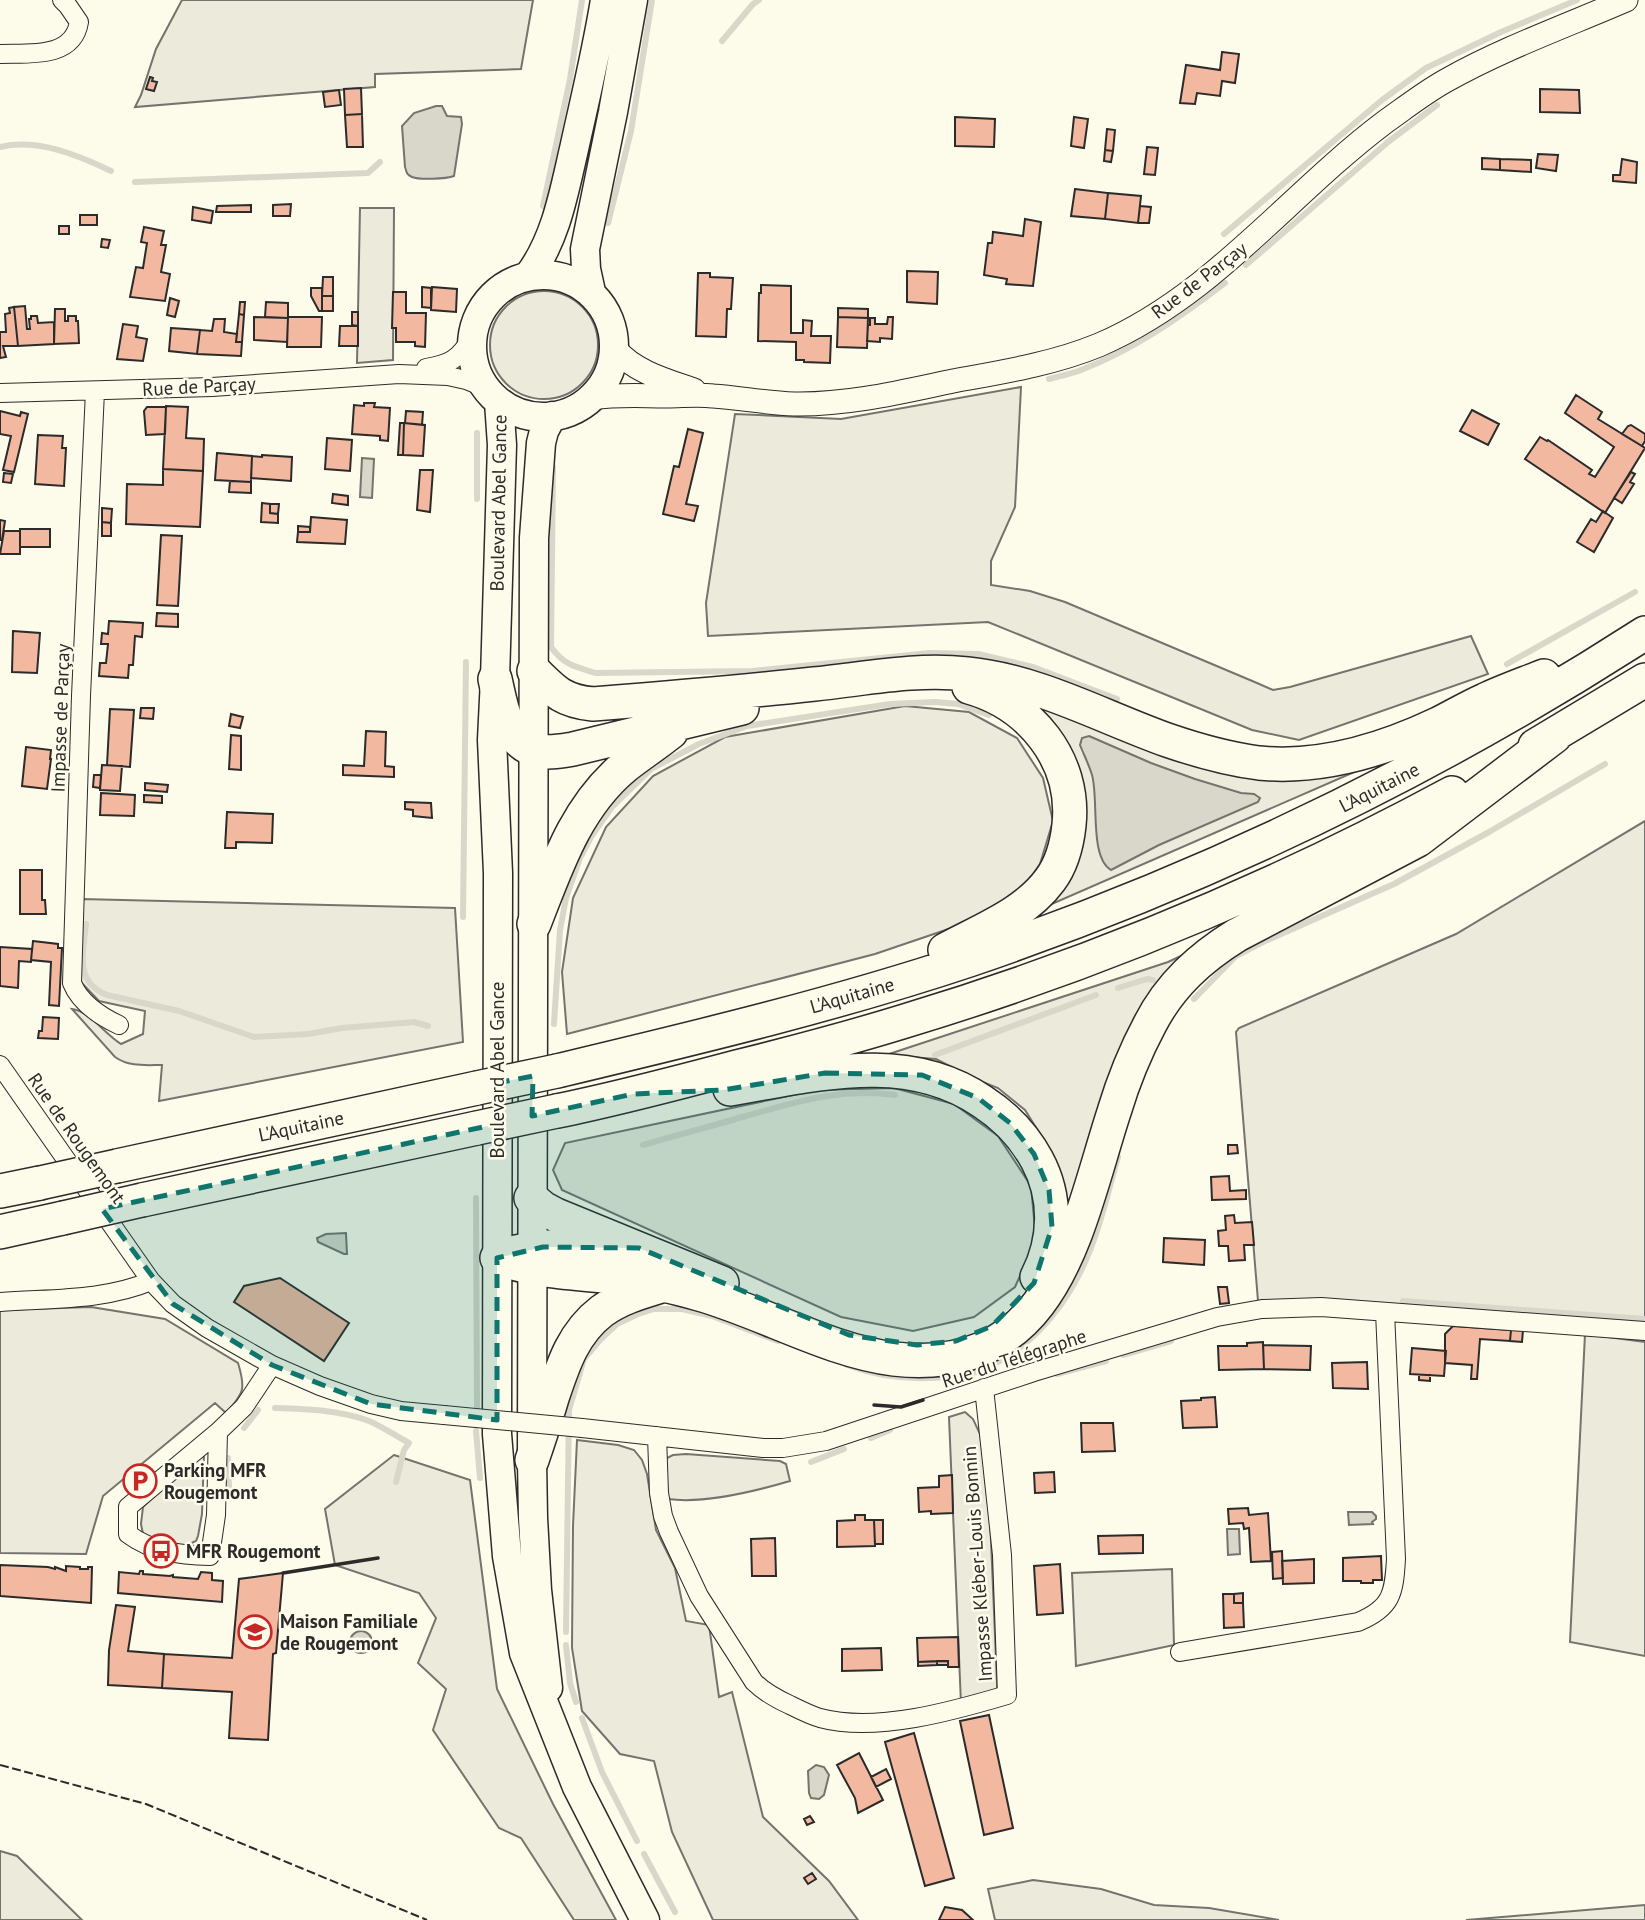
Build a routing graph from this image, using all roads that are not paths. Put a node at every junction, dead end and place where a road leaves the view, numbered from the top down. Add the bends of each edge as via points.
1 (62, 0) edge
2 (605, 0) edge
3 (633, 0) edge
4 (1626, 0) edge
5 (0, 54) edge
6 (529, 275) junction
7 (591, 292) junction
8 (472, 338) junction
9 (615, 349) junction
10 (399, 374) junction
11 (95, 391) junction
12 (0, 393) edge
13 (492, 395) junction
14 (710, 395) junction
15 (592, 398) junction
16 (552, 416) junction
17 (1639, 637) edge
18 (534, 671) junction
19 (495, 679) junction
20 (1645, 680) edge
21 (685, 722) junction
22 (1555, 736) junction
23 (534, 750) junction
24 (534, 925) junction
25 (862, 993) junction
26 (119, 1025) dead end
27 (0, 1065) edge
28 (633, 1094) junction
29 (0, 1191) edge
30 (531, 1198) junction
31 (0, 1232) edge
32 (121, 1236) joint
33 (639, 1248) junction
34 (497, 1258) junction
35 (531, 1258) junction
36 (152, 1281) junction
37 (662, 1285) junction
38 (0, 1302) edge
39 (1385, 1312) junction
40 (1645, 1331) edge
41 (272, 1365) junction
42 (984, 1388) junction
43 (218, 1432) junction
44 (657, 1436) junction
45 (532, 1460) junction
46 (1180, 1652) dead end
47 (554, 1731) junction
48 (645, 1920) edge

1 - 5 street via 79,22 72,40 51,51
2 - 6 main road via 556,217 546,251
3 - 7 main road via 585,249
4 - 14 street, Rue de Parçay via 1445,81 1382,124 1182,298 1099,345 1015,370 875,397 794,404
6 - 7 main road via 556,275
6 - 8 main road via 490,298
7 - 9 main road via 609,317
8 - 10 street, Rue de Parçay via 446,365
8 - 13 main road via 474,365
9 - 14 street, Rue de Parçay via 640,369
9 - 15 main road via 611,370
10 - 11 street, Rue de Parçay
10 - 13 street, Rue de Parçay via 466,380
11 - 12 street, Rue de Parçay
11 - 26 street, Impasse de Parçay via 72,982 88,1005
13 - 16 main road via 519,412
13 - 19 main road, Boulevard Abel Gance via 502,445
14 - 15 street, Rue de Parçay
15 - 16 main road via 574,410
16 - 18 main road, Boulevard Abel Gance via 543,435 538,471
17 - 18 highway via 1486,699 1395,742 1357,754 1284,764 1203,751 1029,686 968,674 914,673 593,704 561,696
17 - 25 highway, L'Aquitaine via 1398,778 1259,845 1042,934
18 - 23 main road, Boulevard Abel Gance
19 - 23 highway via 510,730
19 - 34 main road, Boulevard Abel Gance
20 - 22 highway, L'Aquitaine
21 - 23 highway via 573,749
21 - 24 highway via 623,768 590,804 567,841
21 - 25 highway via 823,695 942,685 966,687 1002,700 1028,719 1054,751 1063,769 1071,813 1064,854 1052,878 1014,914
22 - 28 highway, L'Aquitaine via 1346,848 1130,943 906,1021
22 - 37 highway via 1418,839 1237,934 1189,970 1168,993 1136,1054 1059,1273 1034,1310 1001,1339 948,1358 892,1358
23 - 24 main road, Boulevard Abel Gance
24 - 30 main road, Boulevard Abel Gance
25 - 29 highway, L'Aquitaine, bridge via 557,1071
27 - 32 street, Rue de Rougemont
28 - 31 highway, L'Aquitaine, bridge
28 - 33 highway via 723,1090 852,1070 922,1075 978,1098 1010,1123 1044,1172 1052,1207 1043,1266 1021,1300 984,1330 935,1344 894,1344 849,1335
30 - 33 highway via 556,1214
30 - 35 main road, Boulevard Abel Gance
32 - 36 street, Rue du Télégraphe
33 - 35 highway
34 - 35 highway
34 - 47 main road, Boulevard Abel Gance via 497,1434 507,1556 524,1653
35 - 37 highway
35 - 45 main road, Boulevard Abel Gance
36 - 38 street via 98,1296
36 - 41 street, Rue du Télégraphe via 173,1304 207,1328
37 - 45 highway via 617,1302 583,1329 562,1367
39 - 40 street, Rue du Télégraphe
39 - 42 street, Rue du Télégraphe via 1321,1307 1241,1312
39 - 46 street via 1396,1559 1395,1584 1386,1605 1358,1622
41 - 43 street via 244,1407
41 - 44 street, Rue du Télégraphe, bridge via 320,1386 401,1411
42 - 44 street, Rue du Télégraphe via 802,1446 763,1448
42 - 44 street, Impasse Kléber-Louis Bonnin via 1002,1555 1007,1695 889,1721 834,1721 806,1713 754,1682 699,1596 669,1532 659,1493
43 - 43 street via 210,1556 161,1551 128,1534 128,1507
45 - 47 main road, Boulevard Abel Gance via 537,1590
47 - 48 main road, Boulevard Abel Gance via 577,1787

